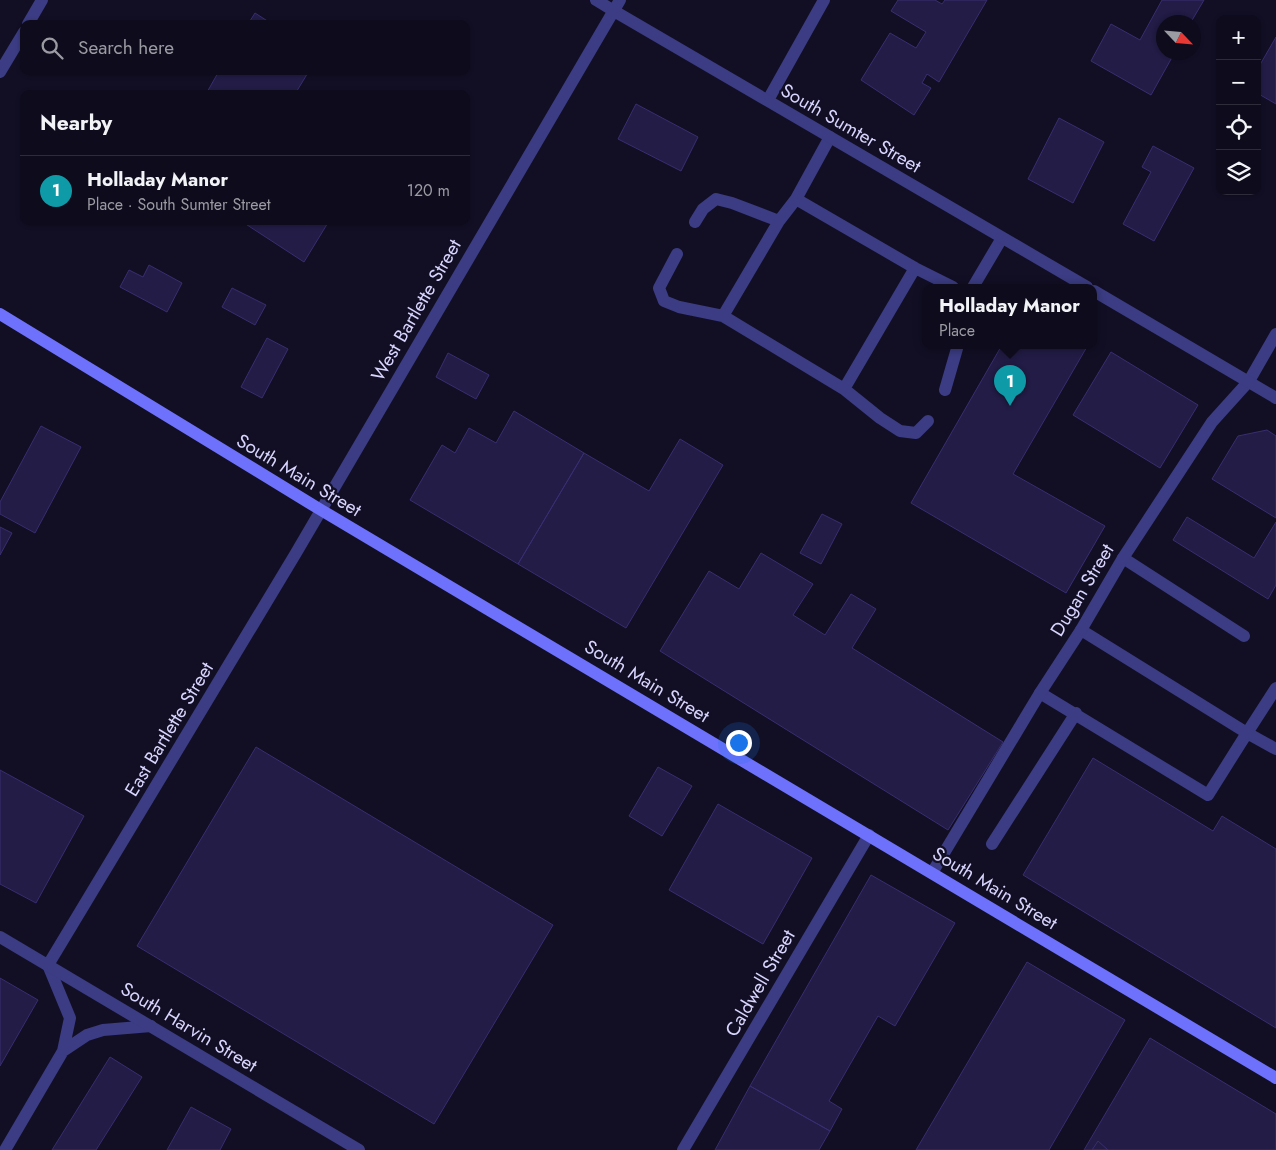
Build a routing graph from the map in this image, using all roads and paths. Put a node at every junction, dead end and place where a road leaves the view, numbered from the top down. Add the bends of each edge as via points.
1 (42, 0) edge
2 (596, 0) edge
3 (824, 0) edge
4 (617, 5) edge
5 (30, 20) edge
6 (20, 39) edge
7 (0, 72) edge
8 (768, 100) junction
9 (830, 137) junction
10 (796, 199) junction
11 (779, 221) junction
12 (695, 222) dead end
13 (1002, 238) junction
14 (677, 254) dead end
15 (916, 268) junction
16 (947, 284) edge
17 (975, 284) edge
18 (1082, 284) edge
19 (1097, 293) edge
20 (0, 314) edge
21 (723, 316) junction
22 (1276, 334) edge
23 (957, 349) edge
24 (1249, 381) junction
25 (844, 389) junction
26 (945, 390) dead end
27 (1276, 398) edge
28 (928, 421) dead end
29 (321, 510) junction
30 (1123, 558) junction
31 (1081, 630) junction
32 (1244, 636) dead end
33 (1276, 688) edge
34 (1040, 693) junction
35 (1076, 714) junction
36 (1248, 733) junction
37 (1276, 749) edge
38 (869, 835) junction
39 (992, 844) dead end
40 (932, 873) junction
41 (0, 937) edge
42 (48, 965) junction
43 (151, 1026) junction
44 (63, 1051) junction
45 (1276, 1078) edge
46 (5, 1150) edge
47 (359, 1150) edge
48 (683, 1150) edge

1 - 5 street
2 - 4 street, South Sumter Street
3 - 8 street
4 - 8 street, South Sumter Street
4 - 29 street, West Bartlette Street
6 - 7 street
8 - 9 street, South Sumter Street
9 - 10 street
9 - 13 street, South Sumter Street
10 - 11 street
10 - 15 street
11 - 12 street via 716,199
11 - 21 street
13 - 17 street
13 - 18 street, South Sumter Street
14 - 21 street via 659,288 664,301
15 - 16 street
15 - 25 street
19 - 24 street
20 - 29 main road, South Main Street
21 - 25 street
22 - 24 street, Dugan Street
23 - 26 street
24 - 27 street
24 - 30 street, Dugan Street via 1212,422
25 - 28 street via 900,431 916,433
29 - 38 main road, South Main Street
29 - 42 street, East Bartlette Street
30 - 31 street, Dugan Street
30 - 32 street
31 - 34 street, Dugan Street
31 - 36 street
33 - 36 street
34 - 35 street
34 - 40 street, Dugan Street
35 - 36 street via 1208,795
35 - 39 street
36 - 37 street
38 - 40 main road, South Main Street
38 - 48 street, Caldwell Street
40 - 45 main road, South Main Street
41 - 42 street, South Harvin Street
42 - 43 street, South Harvin Street
42 - 44 street via 70,1018
43 - 44 street via 103,1030 87,1035
43 - 47 street, South Harvin Street
44 - 46 street

